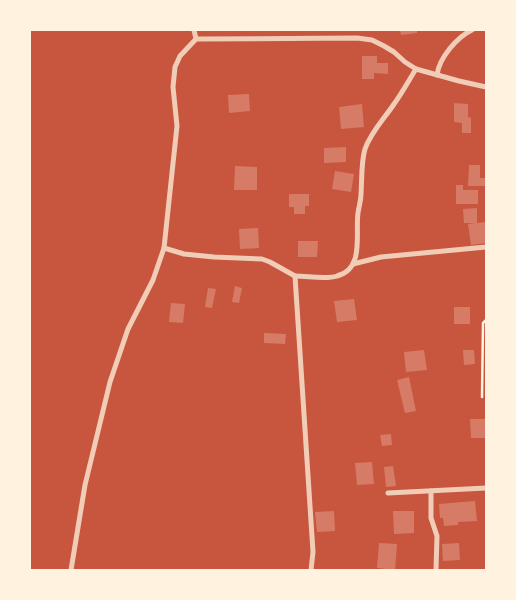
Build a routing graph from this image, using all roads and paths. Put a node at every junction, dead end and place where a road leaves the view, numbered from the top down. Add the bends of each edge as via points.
1 (194, 30) edge
2 (472, 30) edge
3 (196, 39) junction
4 (416, 69) junction
5 (437, 75) junction
6 (486, 87) edge
7 (486, 247) edge
8 (164, 248) junction
9 (353, 264) junction
10 (296, 276) junction
11 (486, 320) edge
12 (482, 396) dead end
13 (486, 488) edge
14 (431, 491) junction
15 (388, 493) dead end
16 (71, 570) edge
17 (311, 570) edge
18 (436, 570) edge

1 - 3 street
2 - 5 street via 446,53
3 - 4 street via 372,40
3 - 8 street via 180,56 175,67 173,87 177,126
4 - 5 street
4 - 9 street via 364,151 358,241
5 - 6 street
7 - 9 street via 381,257
8 - 10 street via 184,254 262,259
8 - 16 street via 153,280 128,329 110,382 85,485
9 - 10 street via 339,276
10 - 17 street via 313,552
11 - 12 path via 483,323
13 - 14 street
14 - 15 street
14 - 18 street via 431,518 437,536

